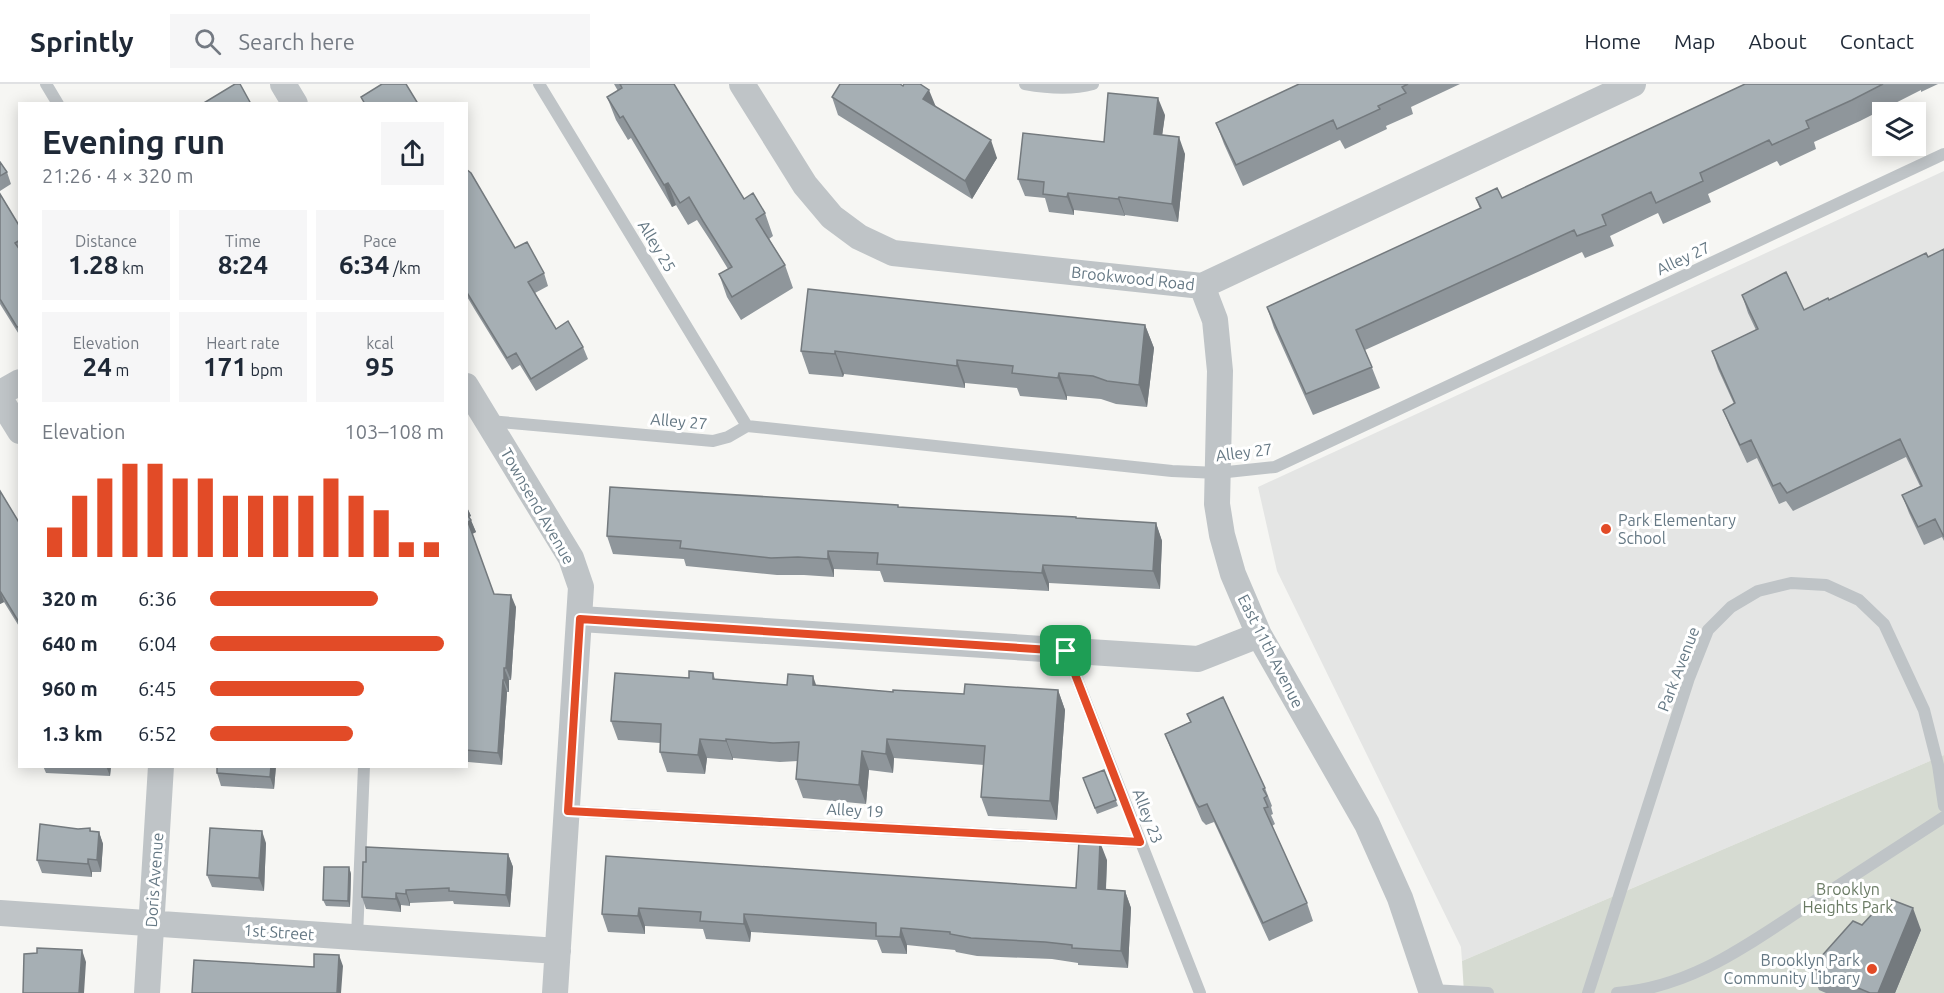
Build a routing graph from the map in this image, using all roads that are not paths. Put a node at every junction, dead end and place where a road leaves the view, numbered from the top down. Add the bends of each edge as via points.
1 (46, 84) edge
2 (539, 84) edge
3 (742, 84) edge
4 (1025, 84) edge
5 (1093, 84) edge
6 (1632, 84) edge
7 (57, 102) edge
8 (1944, 154) edge
9 (1202, 286) junction
10 (18, 383) edge
11 (468, 389) edge
12 (0, 393) edge
13 (0, 399) edge
14 (488, 420) junction
15 (747, 426) junction
16 (18, 428) edge
17 (1218, 473) junction
18 (580, 619) junction
19 (1259, 635) junction
20 (1066, 651) junction
21 (161, 768) edge
22 (364, 768) edge
23 (1944, 806) edge
24 (568, 811) junction
25 (1944, 817) edge
26 (1140, 842) junction
27 (0, 913) edge
28 (151, 924) junction
29 (357, 938) junction
30 (558, 951) junction
31 (1424, 992) edge
32 (147, 993) edge
33 (562, 993) edge
34 (1200, 993) edge
35 (1488, 993) edge
36 (1588, 993) edge
37 (1617, 993) edge

1 - 7 lane
2 - 15 lane, Alley 25
3 - 9 street, Brookwood Road via 805,185 832,217 859,237 893,253
4 - 5 lane
6 - 9 street, Brookwood Road
8 - 17 lane, Alley 27 via 1275,467
9 - 17 street, East 11th Avenue via 1215,320 1221,371
10 - 12 street
11 - 14 street, Townsend Avenue
13 - 16 street
14 - 15 lane, Alley 27 via 713,441
14 - 18 street, Townsend Avenue via 571,558 581,587
15 - 17 lane, Alley 27
17 - 19 street, East 11th Avenue via 1222,535 1233,574
18 - 20 street
18 - 24 street, Townsend Avenue
19 - 20 street via 1197,659
19 - 31 street, East 11th Avenue via 1367,824 1400,898
20 - 26 lane, Alley 23
21 - 28 street, Doris Avenue
22 - 29 lane
23 - 36 lane, Park Avenue via 1924,710 1884,624 1859,600 1826,585 1791,583 1758,591 1731,607 1708,630
24 - 26 lane, Alley 19
24 - 30 street, Townsend Avenue
25 - 37 lane via 1726,959 1676,982
26 - 34 lane, Alley 23
27 - 28 street, 1st Street
28 - 29 street, 1st Street
28 - 32 street, Doris Avenue
29 - 30 street, 1st Street
30 - 33 street, Townsend Avenue
31 - 35 lane

